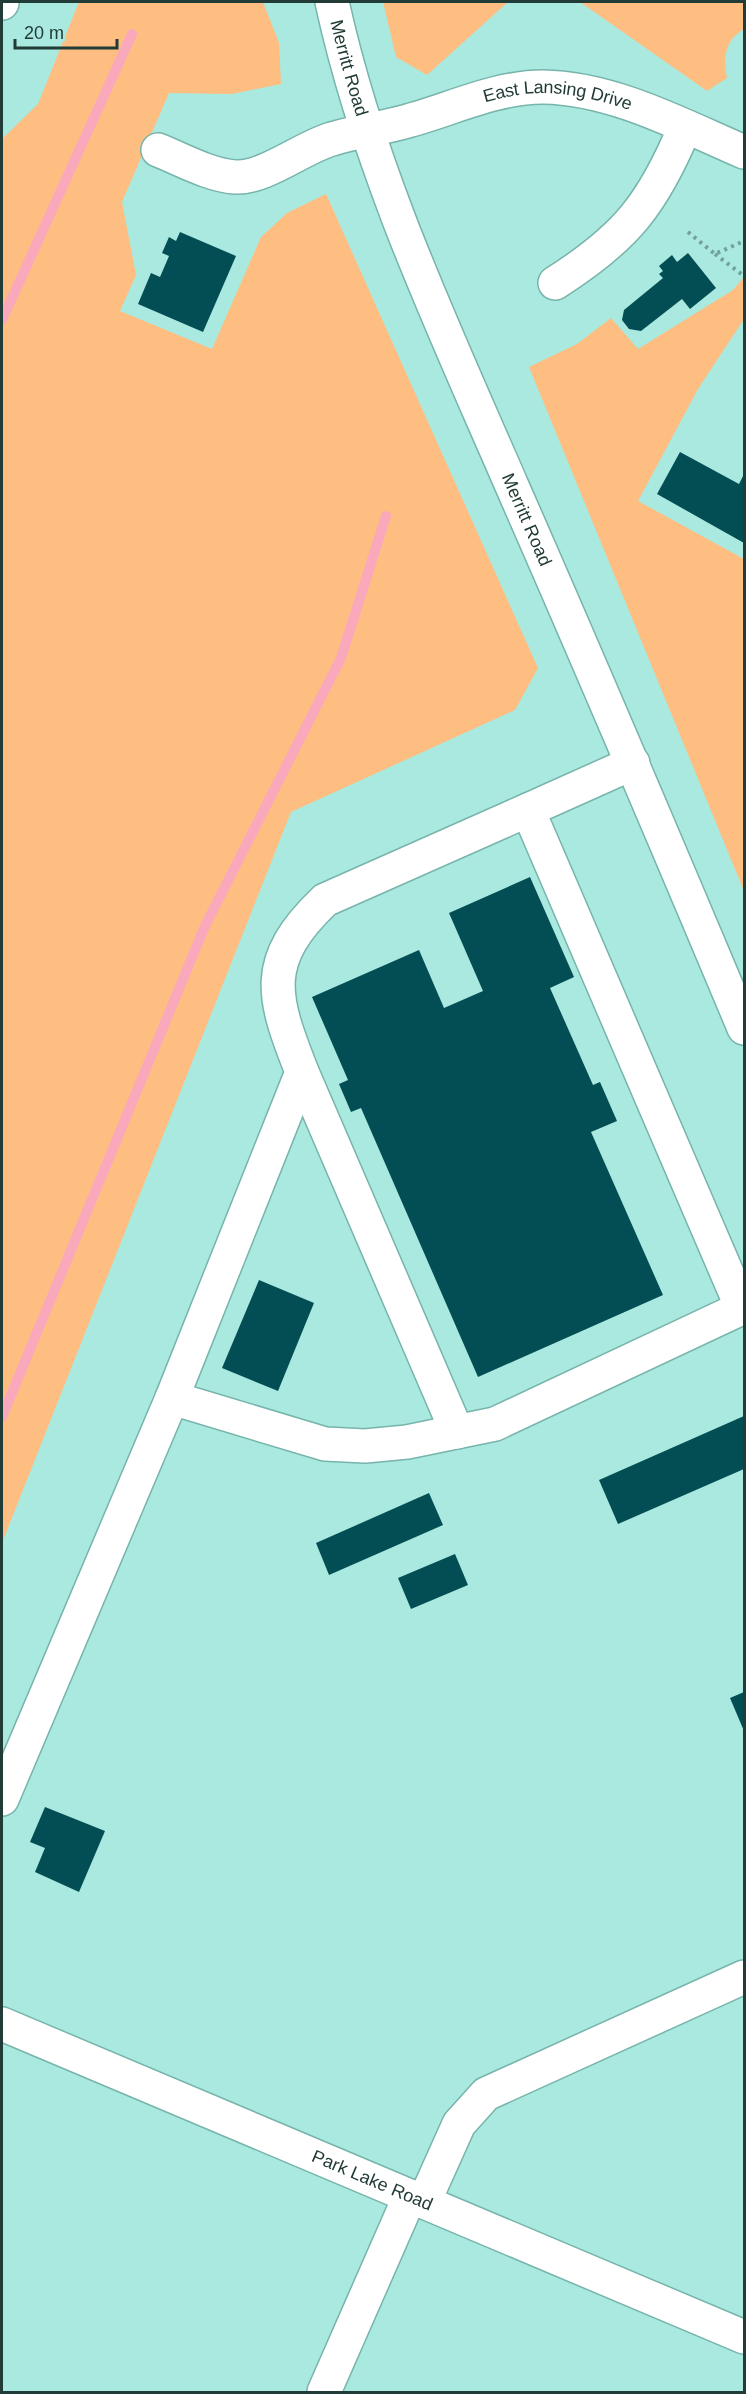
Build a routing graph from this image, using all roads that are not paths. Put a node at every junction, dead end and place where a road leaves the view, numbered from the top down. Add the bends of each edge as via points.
1 (332, 2) edge
2 (685, 127) junction
3 (366, 132) junction
4 (158, 150) dead end
5 (744, 152) edge
6 (555, 283) dead end
7 (633, 763) junction
8 (528, 810) junction
9 (744, 1028) edge
10 (302, 1072) junction
11 (743, 1307) edge
12 (172, 1398) junction
13 (457, 1432) junction
14 (2, 1799) edge
15 (744, 1977) edge
16 (2, 2024) edge
17 (417, 2199) junction
18 (744, 2337) edge
19 (324, 2392) edge

1 - 3 street, Merritt Road
2 - 3 street, East Lansing Drive via 614,100 543,87 506,90
2 - 5 street, East Lansing Drive
2 - 6 street via 667,171 629,225 597,257
3 - 4 street, East Lansing Drive via 331,139 237,178 216,174
3 - 7 street, Merritt Road via 411,253
7 - 8 street
7 - 9 street, Merritt Road
8 - 10 street via 326,900 301,923 283,954 276,988 283,1024
8 - 11 street
10 - 12 street
10 - 13 street
11 - 13 street via 495,1424
12 - 13 street via 325,1444 365,1446
12 - 14 street
15 - 17 street via 486,2094 459,2124
16 - 17 street, Park Lake Road
17 - 18 street, Park Lake Road
17 - 19 street

